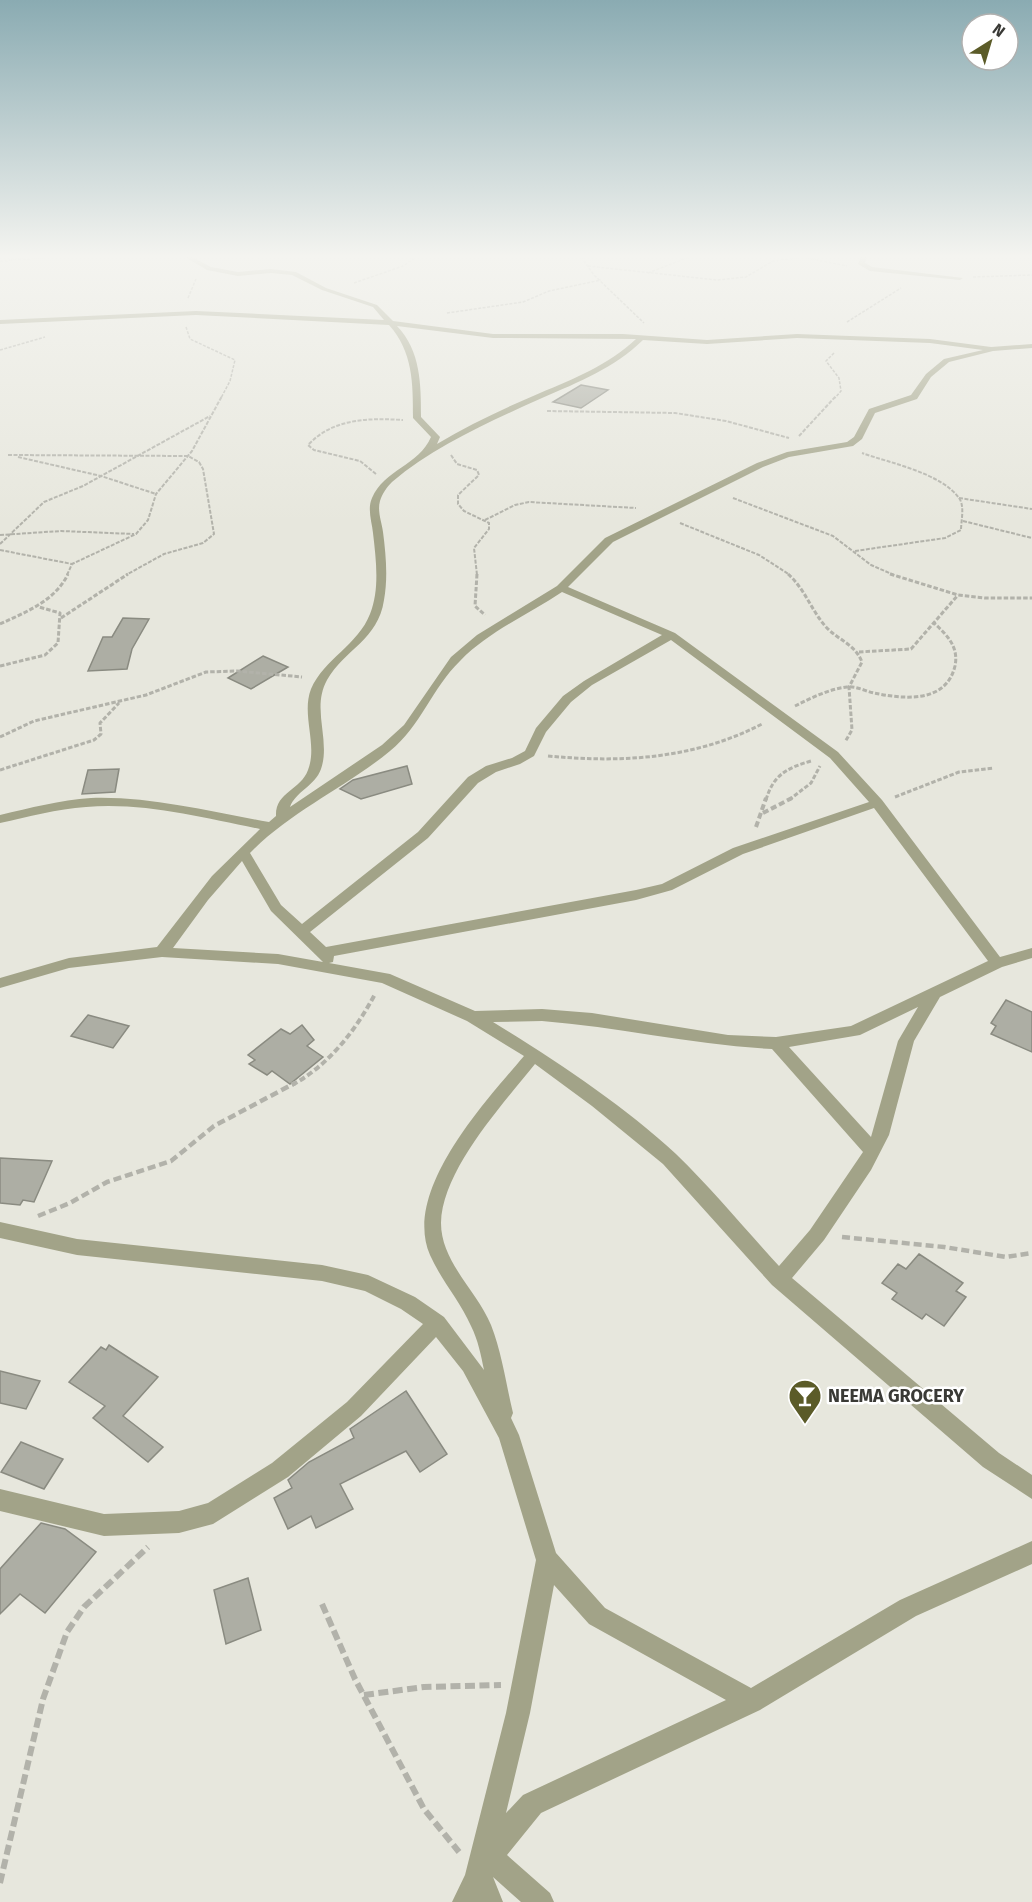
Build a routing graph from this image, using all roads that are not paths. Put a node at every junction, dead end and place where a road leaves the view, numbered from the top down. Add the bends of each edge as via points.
1 (406, 346) edge
2 (631, 346) edge
3 (966, 346) edge
4 (1032, 346) edge
5 (991, 349) junction
6 (435, 449) junction
7 (561, 588) junction
8 (671, 635) junction
9 (877, 803) junction
10 (0, 819) edge
11 (278, 822) junction
12 (243, 852) junction
13 (300, 933) junction
14 (162, 952) junction
15 (322, 953) junction
16 (1032, 953) edge
17 (997, 963) junction
18 (341, 970) junction
19 (0, 983) edge
20 (936, 990) junction
21 (473, 1017) junction
22 (776, 1043) junction
23 (534, 1055) junction
24 (872, 1150) junction
25 (0, 1230) edge
26 (779, 1279) junction
27 (437, 1323) junction
28 (509, 1436) junction
29 (1032, 1488) edge
30 (0, 1500) edge
31 (1032, 1552) edge
32 (547, 1560) junction
33 (751, 1701) junction
34 (484, 1867) junction
35 (465, 1902) edge
36 (490, 1902) edge
37 (541, 1902) edge

1 - 6 street via 417,383 418,421 436,437
2 - 6 street via 609,364 465,430
3 - 5 street
4 - 5 street
5 - 7 street via 937,365 914,397 872,411 858,439 850,444 787,455 609,540
6 - 11 street via 388,482 374,502 380,591 376,612 368,631 322,678 314,693 316,764 309,780 288,795
7 - 8 street
7 - 11 street via 498,624 454,660 399,737
8 - 9 street via 829,756
8 - 13 street via 567,699 540,731 530,753 473,780 423,835
9 - 15 street via 738,851 667,887
9 - 17 street
10 - 11 street via 98,802
11 - 12 street
12 - 13 street via 276,908
12 - 14 street via 199,899
13 - 15 street
14 - 18 street via 278,959
14 - 19 street via 69,963
15 - 18 street
16 - 17 street
17 - 20 street
18 - 21 street via 385,978
20 - 22 street via 906,1008 854,1030
20 - 24 street via 906,1041 880,1135
21 - 22 street via 542,1015 592,1019 728,1041
21 - 23 street
22 - 24 street
23 - 26 street via 669,1159
23 - 28 street via 489,1108 453,1165 440,1191 432,1224 441,1261 481,1326
24 - 26 street via 817,1235
25 - 27 street via 77,1248 322,1273 368,1283
26 - 29 street via 991,1460
27 - 28 street via 470,1365
27 - 30 street via 354,1409 280,1470 213,1513 178,1522 104,1525
28 - 32 street
31 - 33 street via 908,1608
32 - 33 street via 597,1616
32 - 34 street
33 - 34 street via 532,1804
34 - 35 street
34 - 36 street
34 - 37 street

